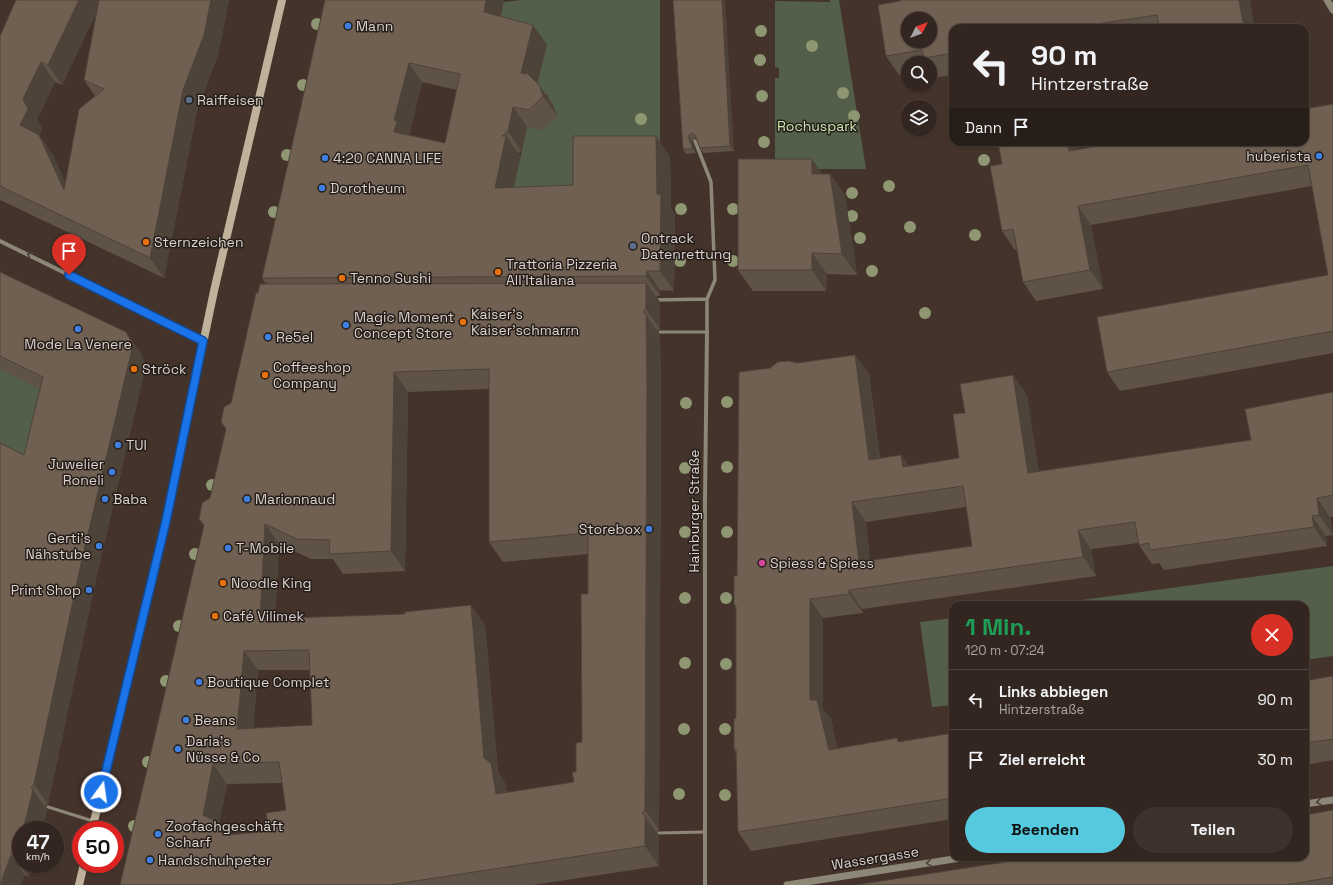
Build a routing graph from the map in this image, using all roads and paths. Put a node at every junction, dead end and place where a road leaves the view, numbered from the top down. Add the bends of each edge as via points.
1 (282, 0) edge
2 (1327, 0) edge
3 (1333, 10) edge
4 (696, 141) edge
5 (0, 241) edge
6 (707, 299) junction
7 (646, 300) edge
8 (660, 332) dead end
9 (707, 332) junction
10 (203, 341) junction
11 (1333, 800) edge
12 (1309, 803) edge
13 (48, 807) dead end
14 (81, 821) edge
15 (94, 821) edge
16 (705, 832) junction
17 (659, 833) dead end
18 (949, 860) edge
19 (82, 873) edge
20 (79, 885) edge
21 (705, 885) edge
22 (787, 885) edge

1 - 10 main road
2 - 3 street
4 - 6 street, Hainburger Straße via 711,182 715,280
10 -> 5 street
6 - 7 street
6 - 9 street, Hainburger Straße
8 - 9 lane
9 - 16 street, Hainburger Straße
10 - 15 main road via 166,521
11 -> 12 street
13 - 14 lane
16 - 17 lane
16 - 21 street, Hainburger Straße
18 -> 22 street, Wassergasse
19 - 20 main road

